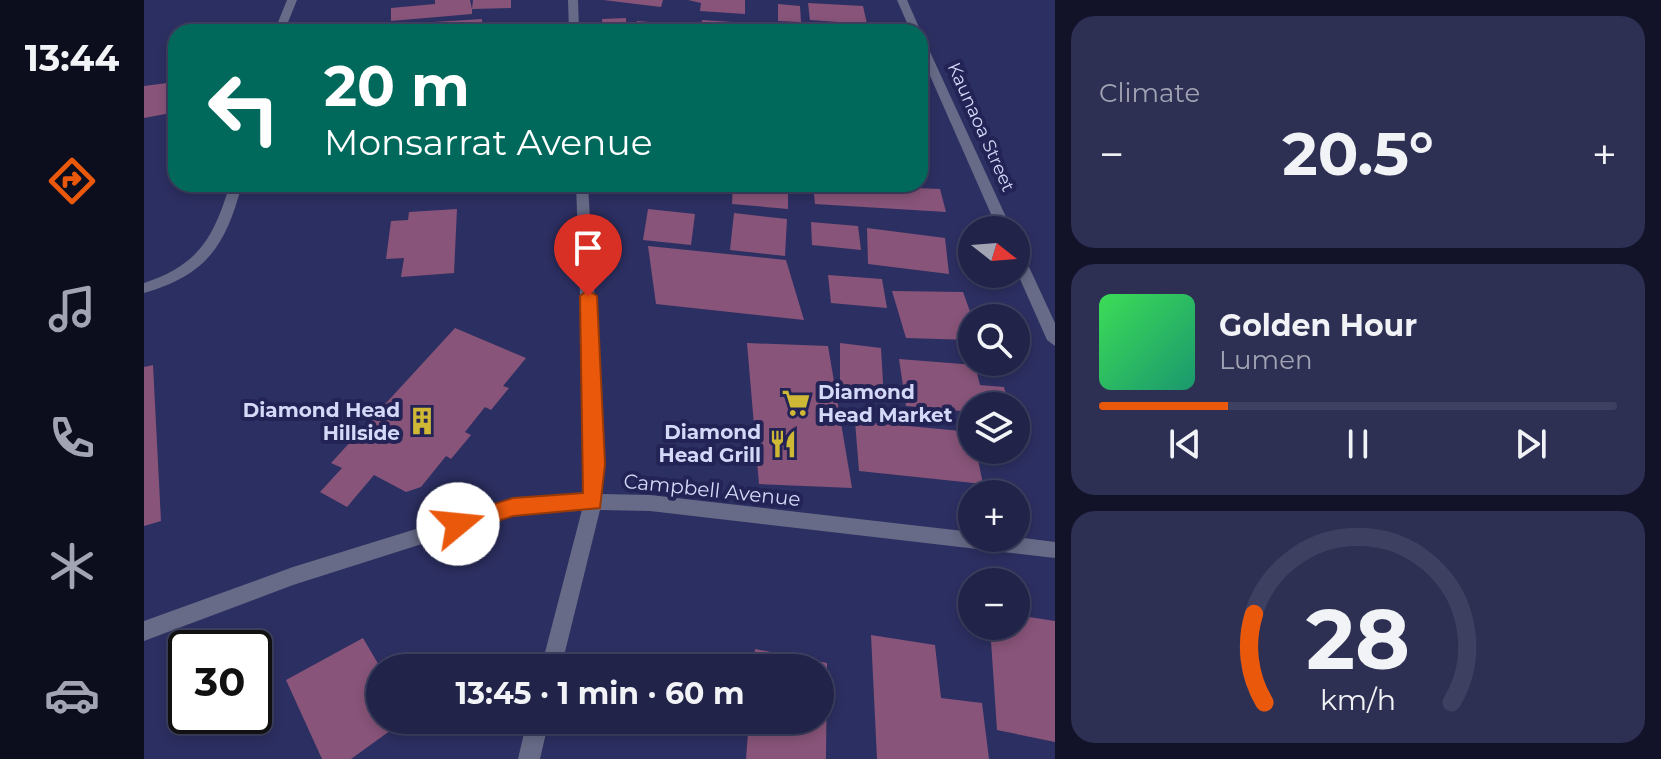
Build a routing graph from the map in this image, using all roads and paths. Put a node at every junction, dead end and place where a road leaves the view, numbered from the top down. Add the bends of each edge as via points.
1 (292, 0) edge
2 (573, 0) edge
3 (902, 0) edge
4 (282, 24) edge
5 (574, 24) edge
6 (912, 24) edge
7 (928, 59) edge
8 (234, 192) edge
9 (582, 192) edge
10 (999, 216) edge
11 (1030, 285) edge
12 (144, 288) edge
13 (1055, 340) edge
14 (593, 502) junction
15 (1055, 550) edge
16 (144, 631) edge
17 (555, 654) edge
18 (535, 734) edge
19 (529, 759) edge

1 - 4 street
2 - 5 street
3 - 6 street
7 - 10 street, Kaunaoa Street
8 - 12 street via 224,231 203,258 167,282
9 - 14 street
11 - 13 street
14 - 15 street, Campbell Avenue via 650,503
14 - 16 street, Campbell Avenue via 513,507 293,576
14 - 17 street
18 - 19 street

